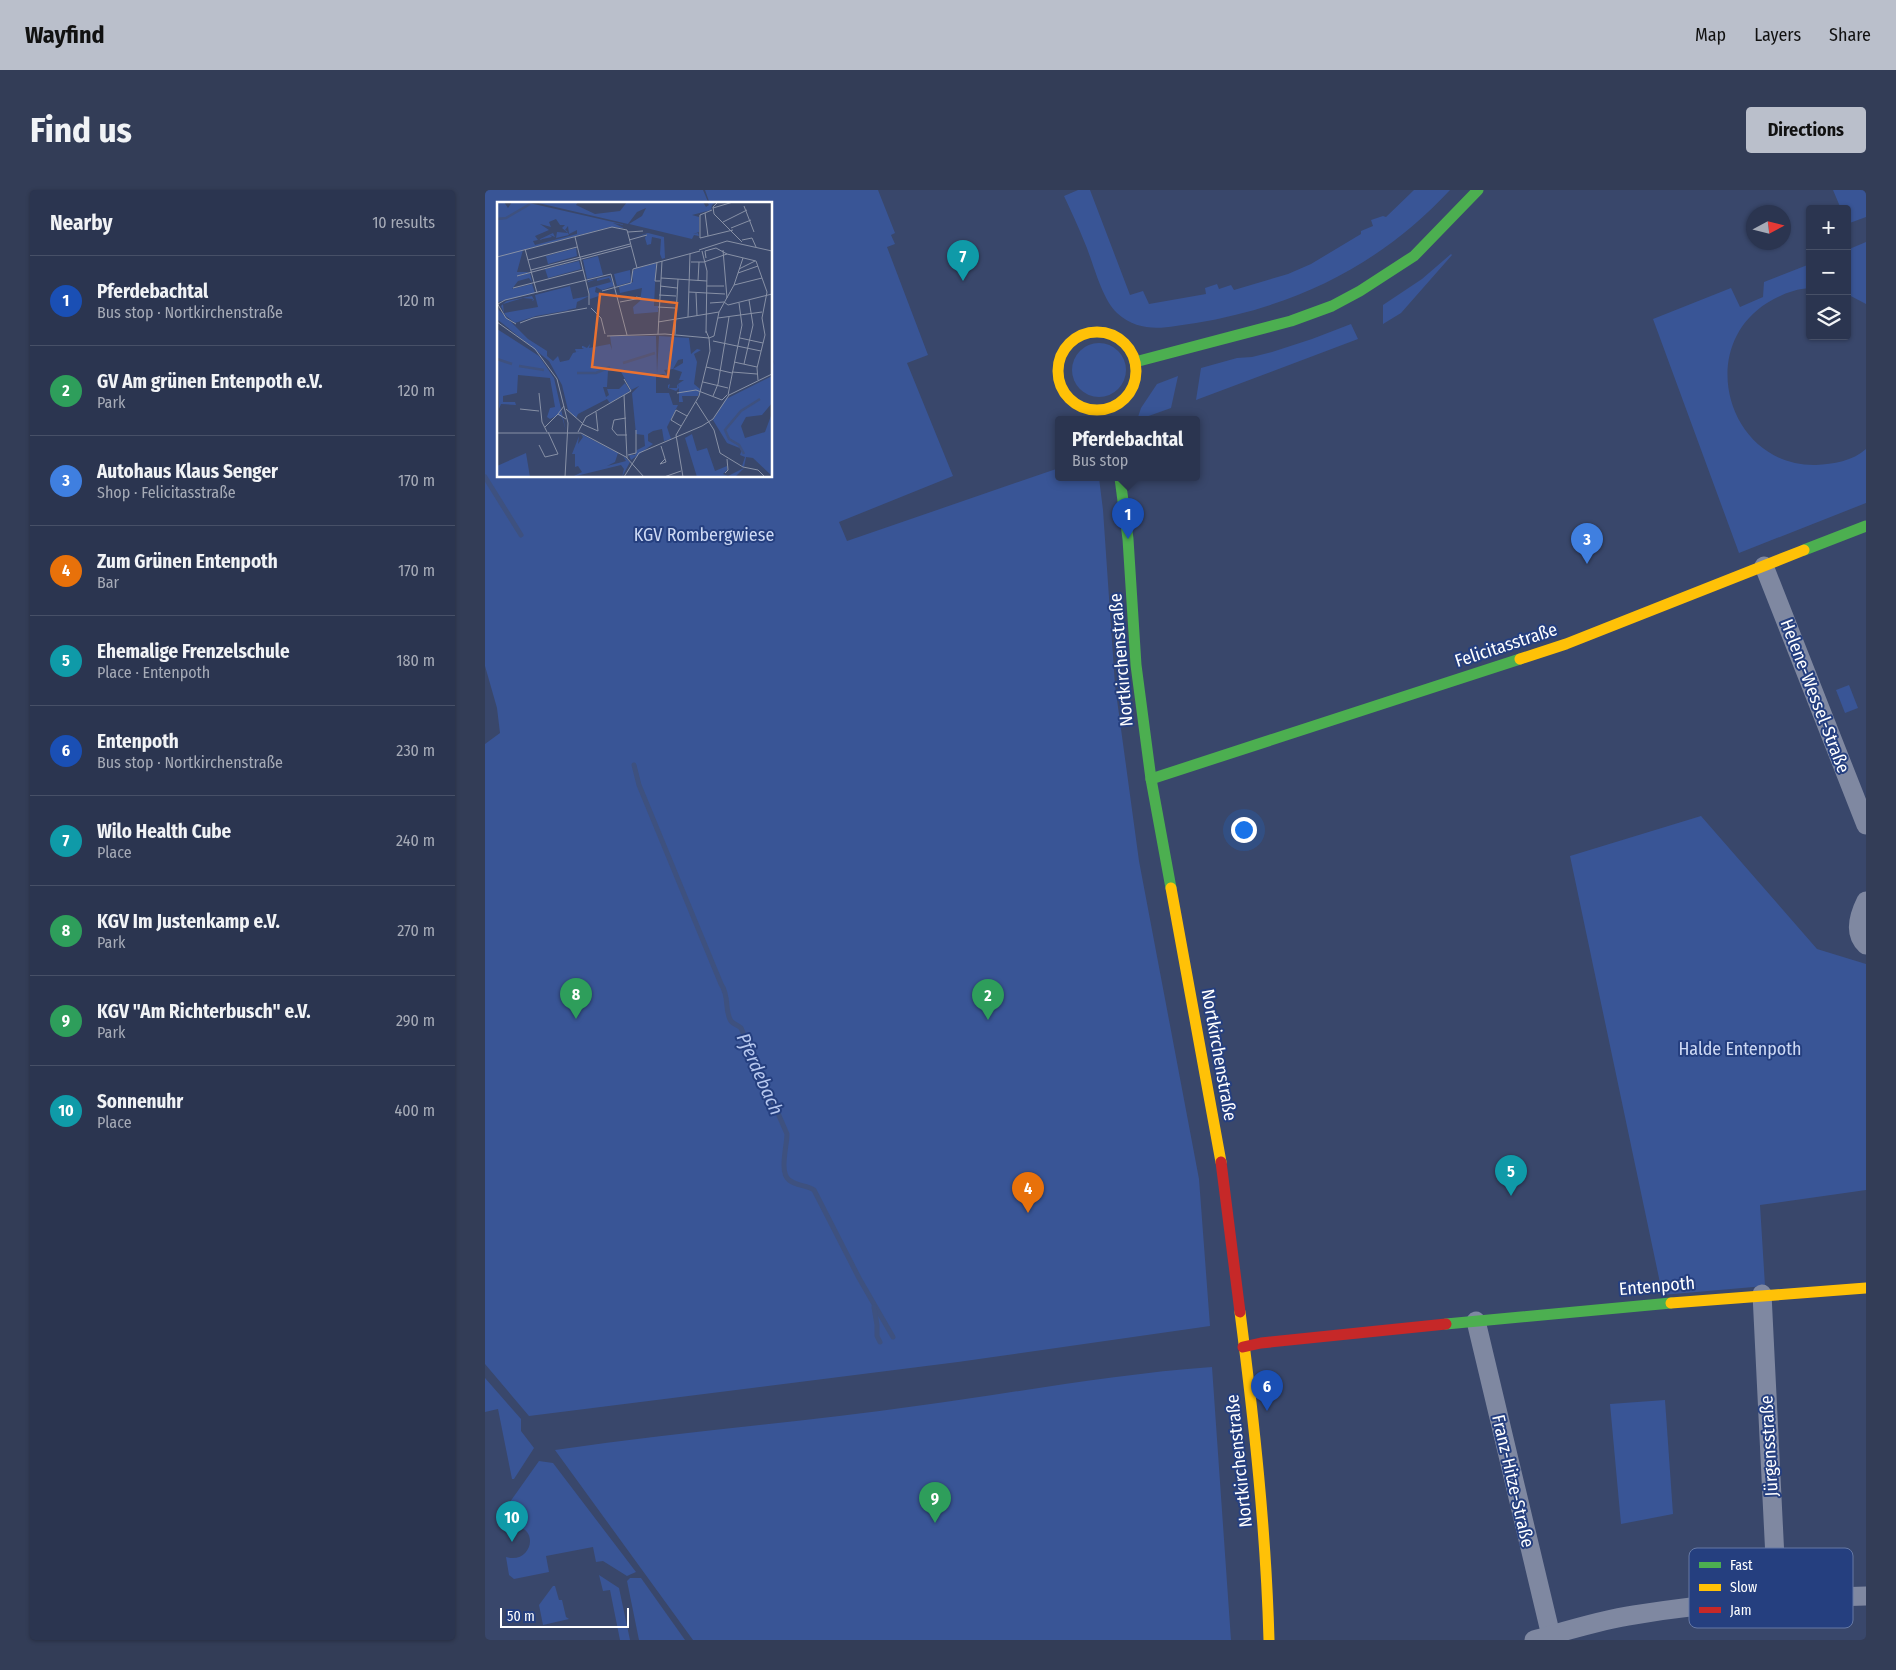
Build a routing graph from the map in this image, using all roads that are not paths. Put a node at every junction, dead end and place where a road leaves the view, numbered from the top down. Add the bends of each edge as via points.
1 (1478, 190) edge
2 (1135, 362) junction
3 (1108, 414) edge
4 (1120, 481) edge
5 (1866, 526) edge
6 (1764, 566) junction
7 (1151, 779) junction
8 (1866, 825) edge
9 (1866, 901) edge
10 (1866, 945) edge
11 (1866, 1288) edge
12 (1762, 1294) junction
13 (1476, 1321) junction
14 (1243, 1348) junction
15 (1774, 1548) edge
16 (1853, 1596) edge
17 (1866, 1596) edge
18 (1689, 1607) edge
19 (1545, 1638) edge
20 (1269, 1640) edge

1 - 2 main road via 1414,256 1332,306 1291,321
2 - 3 main road via 1134,384
2 - 3 main road via 1124,342 1106,332 1086,333 1068,343 1062,352 1057,371 1063,391 1079,406
4 - 7 main road, Nortkirchenstraße via 1128,539 1136,665
5 - 6 main road, Felicitasstraße
6 - 7 main road, Felicitasstraße via 1566,644
6 - 8 street, Helene-Wessel-Straße
7 - 14 main road, Nortkirchenstraße via 1220,1162
9 - 10 street via 1858,933
11 - 12 main road, Entenpoth
12 - 13 main road, Entenpoth
12 - 15 street, Jürgensstraße
13 - 14 main road, Entenpoth via 1261,1343
13 - 19 street, Franz-Hitze-Straße
14 - 20 main road, Nortkirchenstraße via 1260,1485
16 - 17 street
18 - 19 street via 1632,1615

